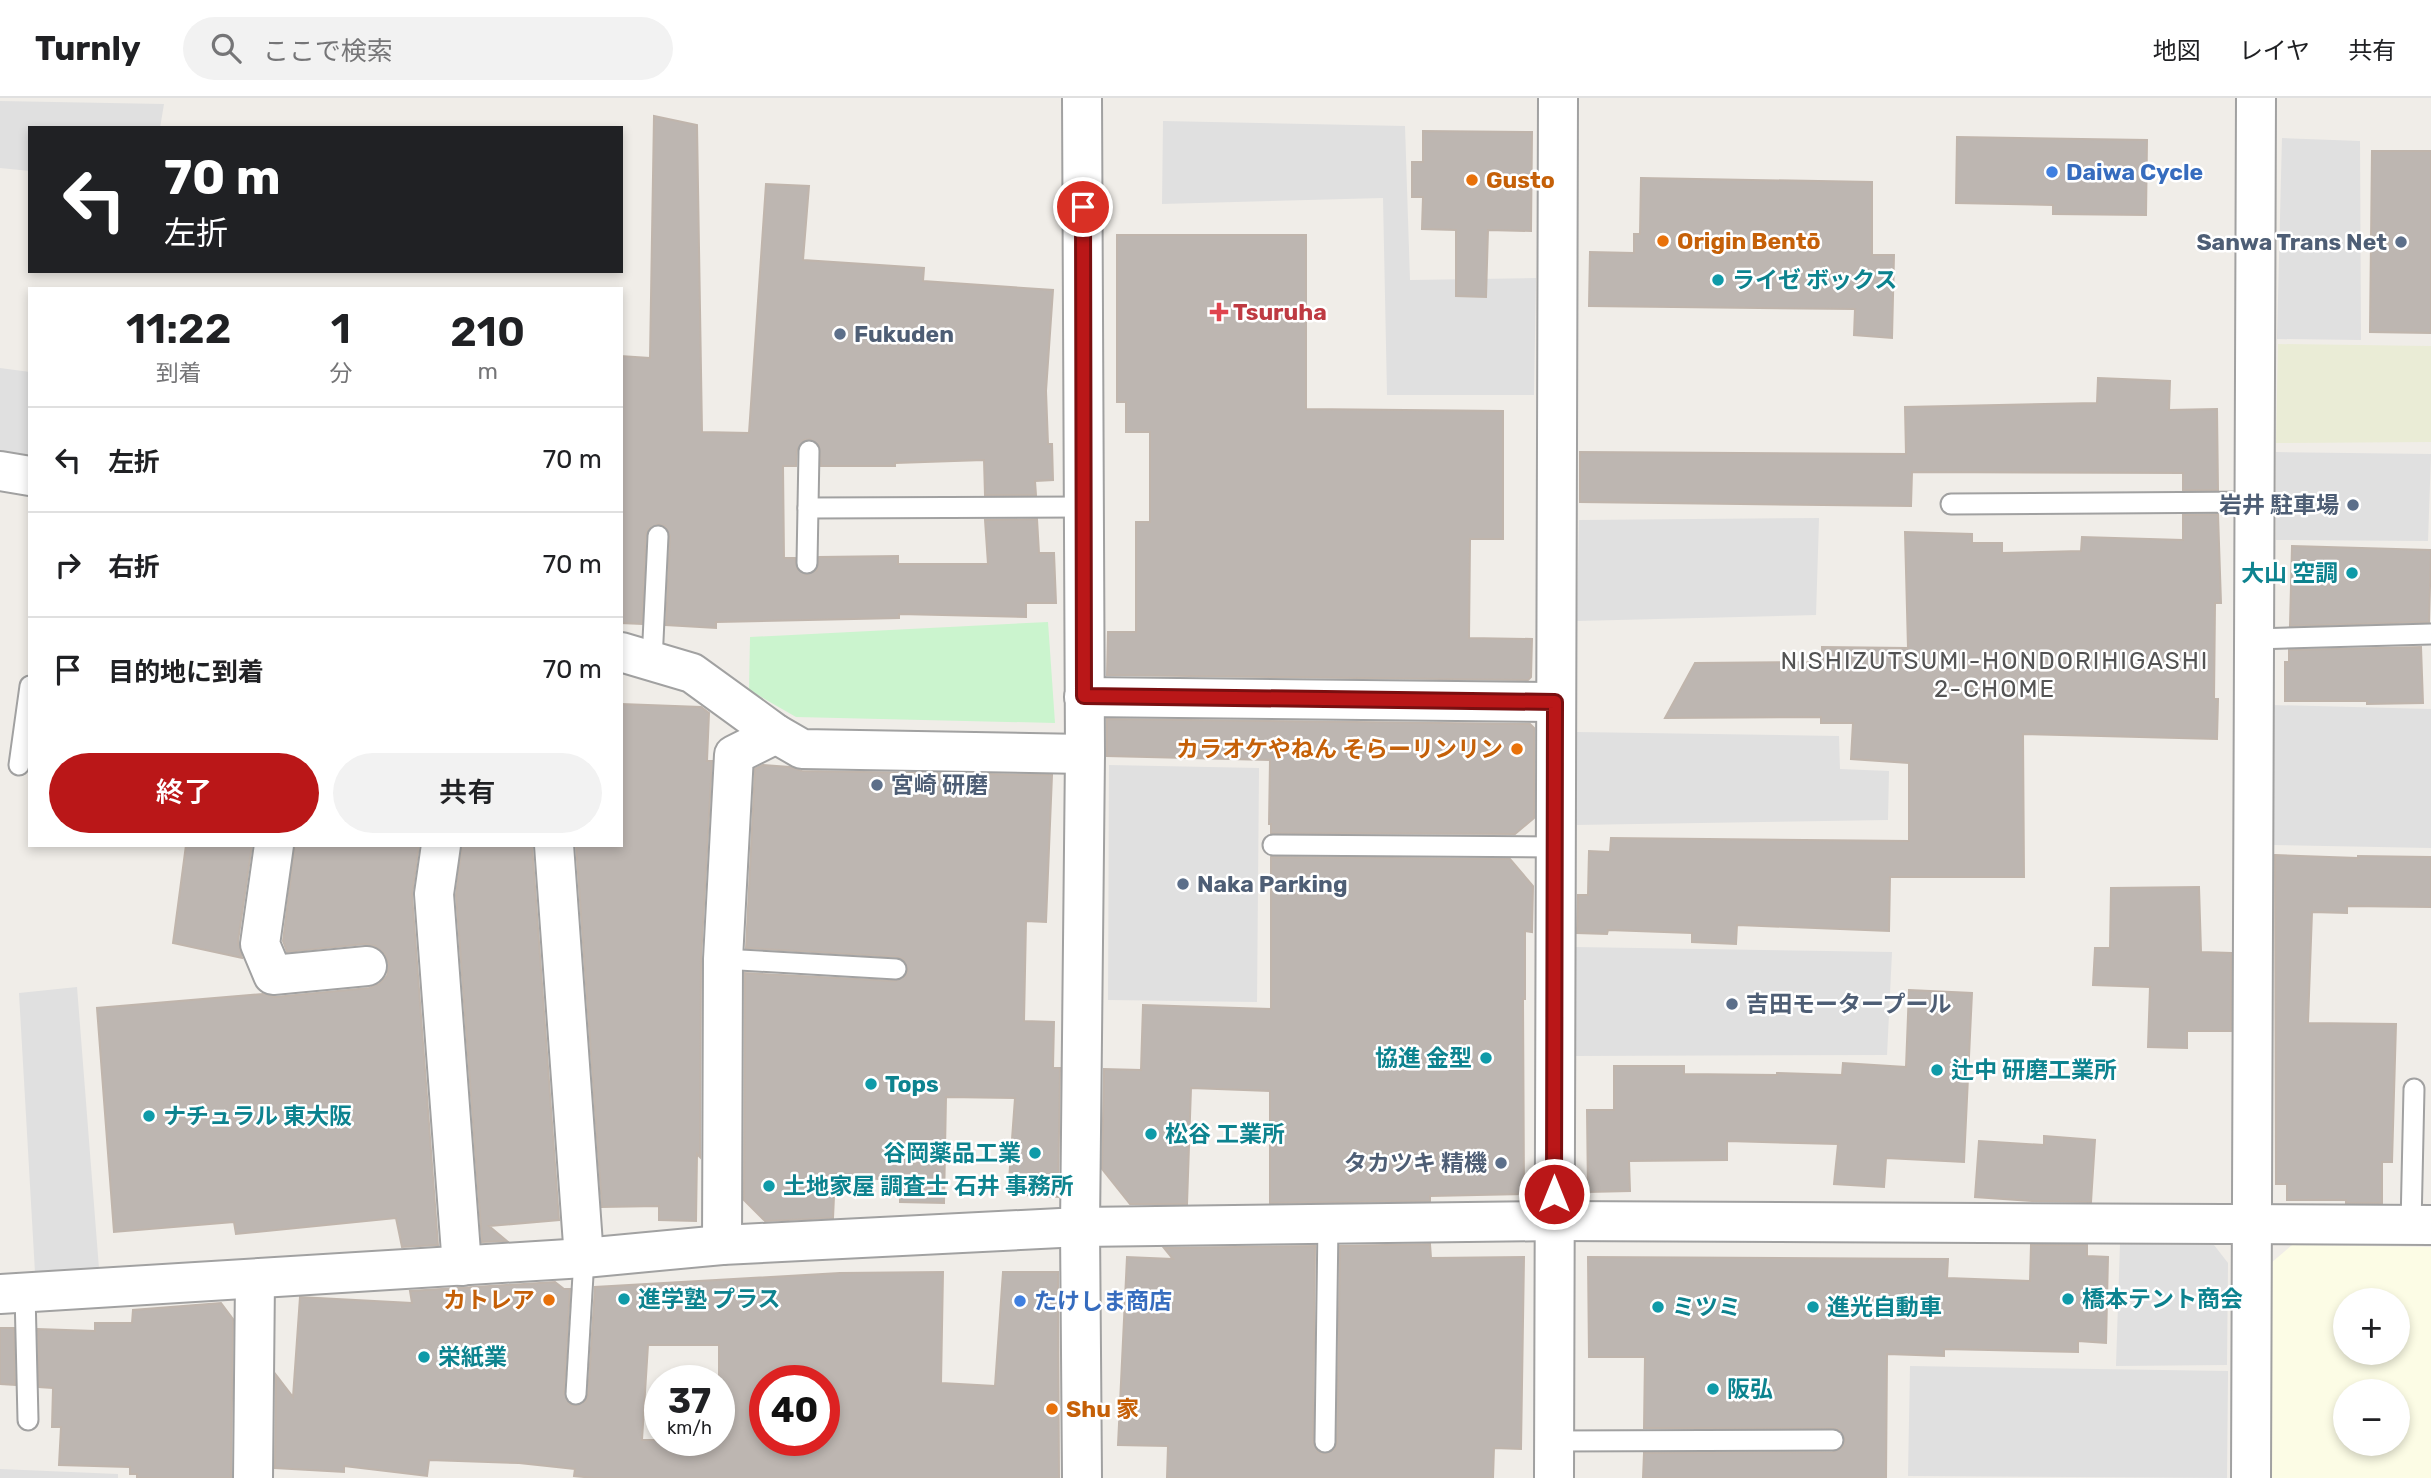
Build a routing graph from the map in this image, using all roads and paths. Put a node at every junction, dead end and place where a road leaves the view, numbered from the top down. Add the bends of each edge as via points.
1 (1082, 98) edge
2 (1559, 98) edge
3 (2256, 98) edge
4 (808, 451) dead end
5 (0, 471) edge
6 (28, 476) edge
7 (2255, 502) junction
8 (1951, 504) dead end
9 (1084, 507) junction
10 (808, 508) junction
11 (658, 536) dead end
12 (807, 563) dead end
13 (2431, 635) edge
14 (2254, 639) junction
15 (637, 657) edge
16 (1084, 696) junction
17 (28, 700) edge
18 (1555, 702) junction
19 (776, 734) junction
20 (1085, 754) junction
21 (19, 765) dead end
22 (1273, 845) dead end
23 (274, 847) edge
24 (441, 847) edge
25 (554, 847) edge
26 (1555, 847) junction
27 (723, 959) junction
28 (367, 966) dead end
29 (896, 969) dead end
30 (2414, 1089) dead end
31 (1554, 1221) junction
32 (1328, 1224) junction
33 (2252, 1224) junction
34 (2421, 1225) edge
35 (1080, 1227) junction
36 (722, 1245) junction
37 (584, 1258) junction
38 (461, 1266) junction
39 (256, 1279) junction
40 (12, 1294) edge
41 (576, 1394) dead end
42 (28, 1420) dead end
43 (1833, 1440) dead end
44 (1554, 1441) junction
45 (1325, 1442) dead end
46 (253, 1478) edge
47 (1082, 1478) edge
48 (1553, 1478) edge
49 (2251, 1478) edge

1 - 9 street
2 - 18 street
3 - 7 street
4 - 10 lane
5 - 6 street
7 - 8 lane
7 - 14 street
9 - 10 lane
9 - 16 street
10 - 12 lane
11 - 15 lane
13 - 14 lane
14 - 33 street
15 - 19 street via 692,673
16 - 18 street
16 - 20 street
17 - 21 lane
18 - 26 street
19 - 20 street via 802,749
19 - 27 street via 734,755
20 - 35 street
22 - 26 lane
23 - 28 street via 260,944 273,975
24 - 38 street via 434,894
25 - 37 street
26 - 31 street
27 - 29 lane
27 - 36 street
30 - 34 lane
31 - 32 street
31 - 33 street
31 - 44 street
32 - 35 street
32 - 45 lane
33 - 34 street
33 - 49 street
35 - 36 street
35 - 47 street
36 - 37 street
37 - 38 street
37 - 41 lane
38 - 39 street
39 - 40 street
39 - 46 street
40 - 42 lane
43 - 44 lane
44 - 48 street

